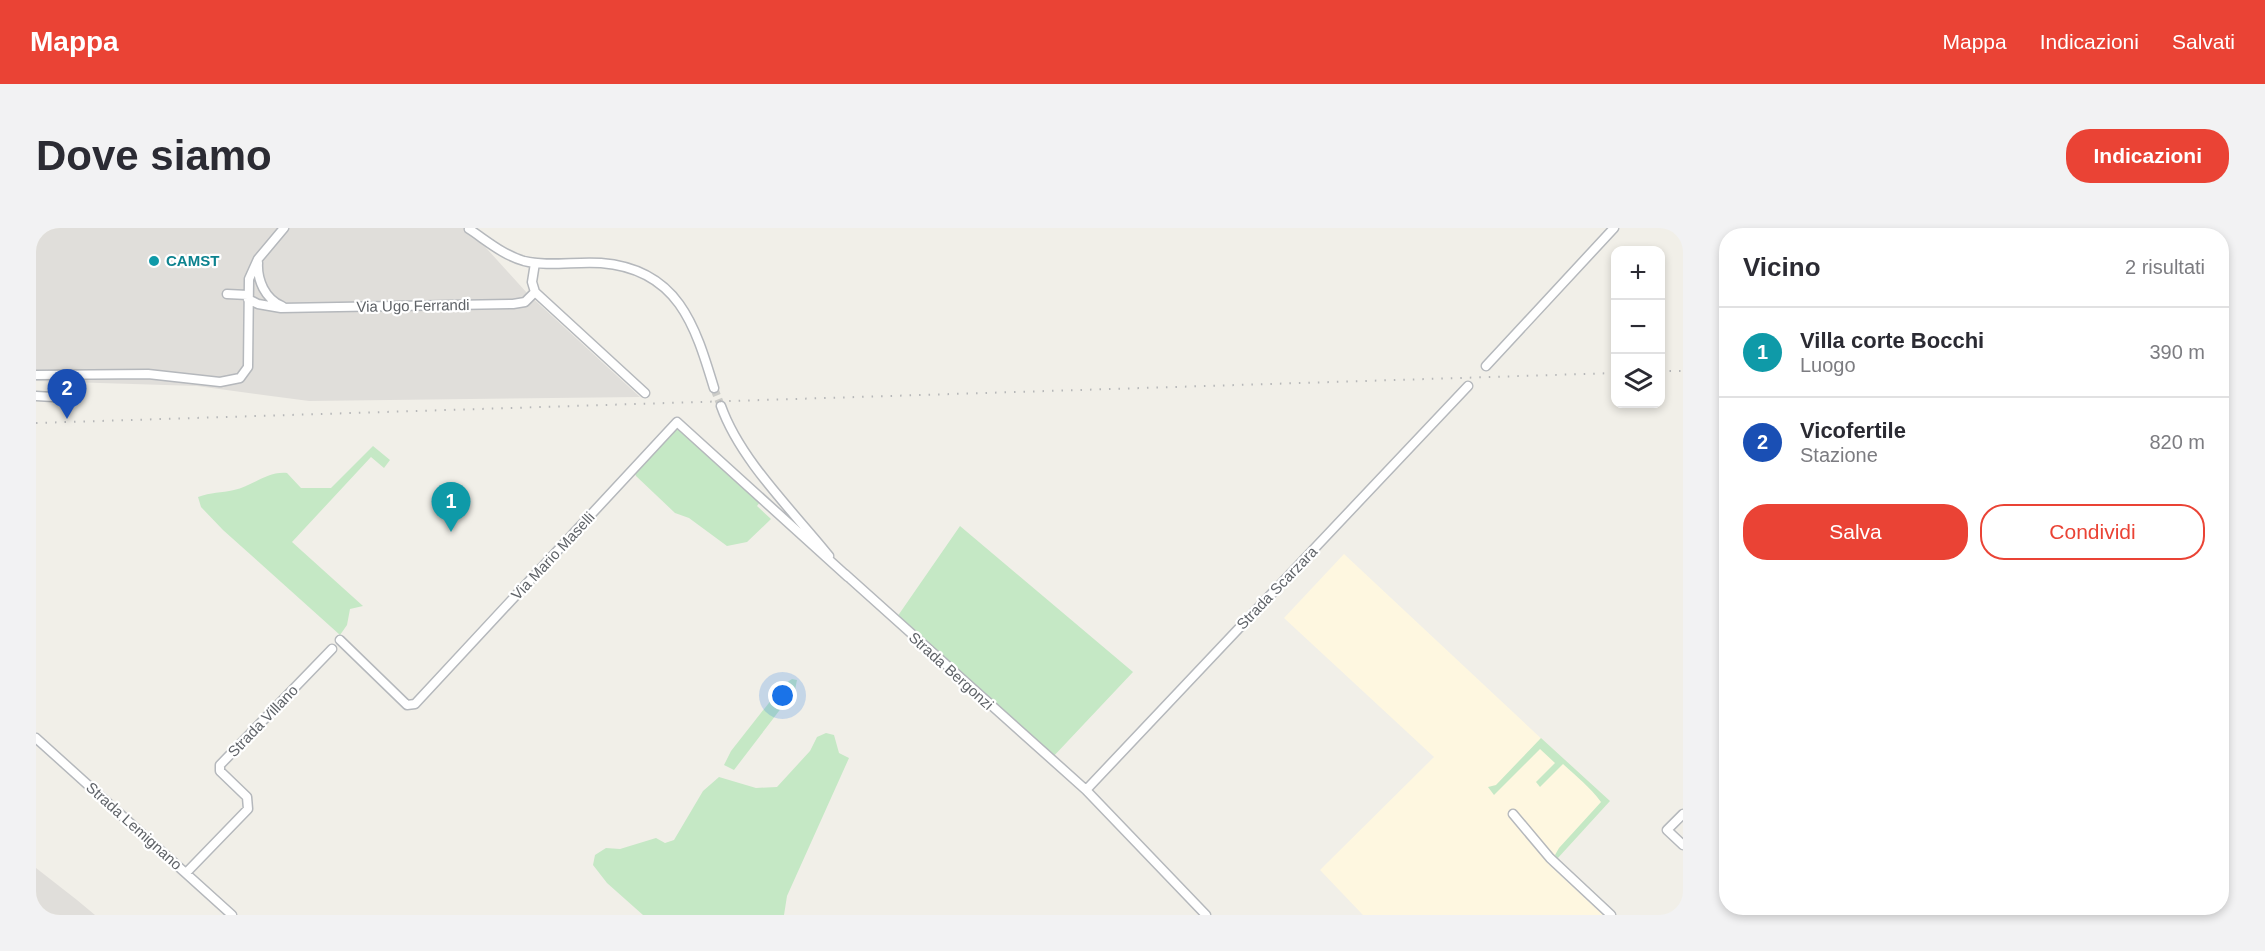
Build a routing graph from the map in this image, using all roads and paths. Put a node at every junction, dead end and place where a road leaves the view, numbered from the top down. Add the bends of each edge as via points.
1 (285, 228) edge
2 (469, 228) edge
3 (482, 228) edge
4 (1614, 228) edge
5 (485, 240) junction
6 (258, 259) junction
7 (535, 263) junction
8 (535, 292) junction
9 (227, 294) dead end
10 (248, 297) junction
11 (266, 302) junction
12 (248, 320) junction
13 (1486, 366) dead end
14 (36, 375) edge
15 (1468, 386) dead end
16 (714, 388) tunnel mouth
17 (645, 393) dead end
18 (36, 396) edge
19 (71, 398) dead end
20 (721, 406) tunnel mouth
21 (782, 498) junction
22 (768, 504) junction
23 (848, 577) junction
24 (340, 640) dead end
25 (332, 649) dead end
26 (36, 738) edge
27 (1086, 790) junction
28 (1514, 814) dead end
29 (1683, 814) edge
30 (1683, 845) edge
31 (186, 873) junction
32 (232, 915) edge
33 (1206, 915) edge
34 (1611, 915) edge

1 - 6 street
2 - 5 street
3 - 5 street
4 - 13 street
5 - 7 street via 506,254
6 - 10 street via 249,279
6 - 11 street
7 - 8 street
7 - 16 street via 601,263 629,268 652,279 680,303 692,322
8 - 11 street, Via Ugo Ferrandi via 519,304 286,308
8 - 17 street
9 - 10 street, Via Ugo Ferrandi
10 - 11 street, Via Ugo Ferrandi
10 - 12 street
11 - 12 street
12 - 14 street via 248,367 240,378 230,382 148,374
15 - 27 street, Strada Scarzara
18 - 19 street
20 - 21 street, Strada Bergonzi via 738,441
21 - 22 street
21 - 23 street, Strada Bergonzi
22 - 23 street, Via Mario Maselli
22 - 24 street, Via Mario Maselli via 677,422 416,704 407,705
23 - 27 street, Strada Bergonzi
25 - 31 street, Strada Villano via 220,765 220,771 247,797 248,809
26 - 31 street, Strada Lemignano
27 - 33 street, Strada Bergonzi
28 - 34 street via 1550,858
29 - 30 street via 1667,830
31 - 32 street, Strada Lemignano

